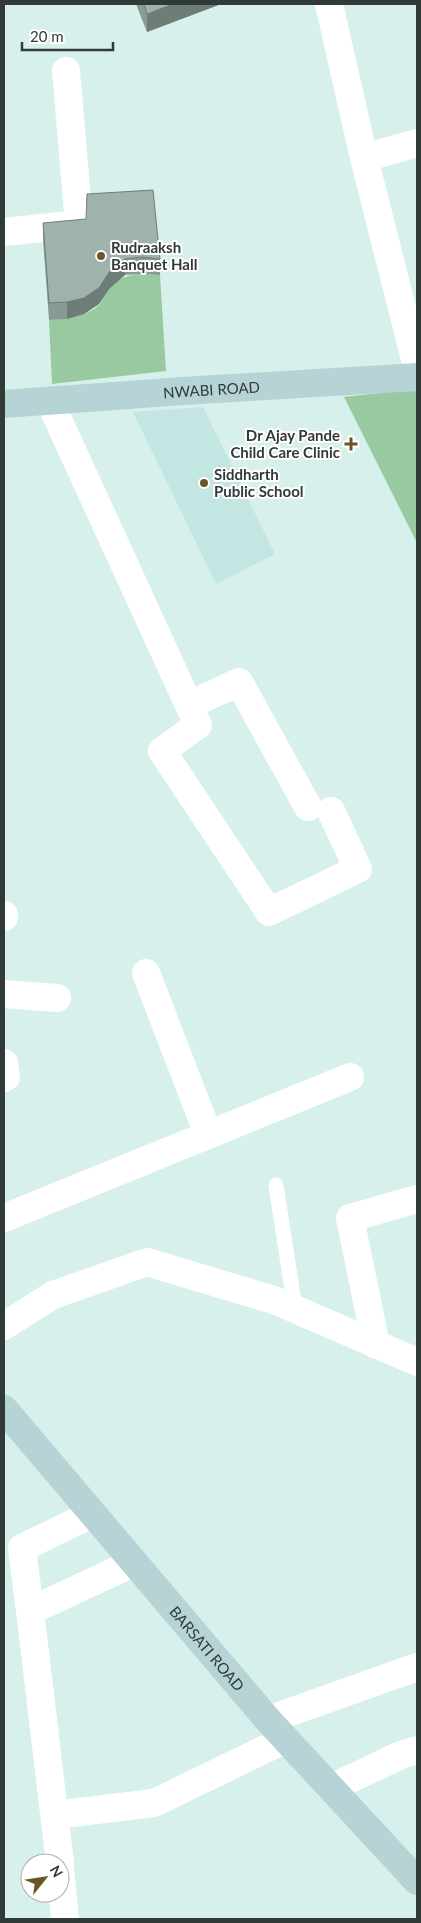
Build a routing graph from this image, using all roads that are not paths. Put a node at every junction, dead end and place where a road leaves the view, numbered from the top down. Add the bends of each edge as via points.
1 (329, 4) edge
2 (66, 71) dead end
3 (417, 143) edge
4 (364, 158) junction
5 (4, 232) edge
6 (417, 367) edge
7 (417, 377) edge
8 (50, 402) junction
9 (4, 404) edge
10 (189, 706) junction
11 (146, 973) dead end
12 (4, 994) edge
13 (57, 998) dead end
14 (4, 1063) edge
15 (350, 1077) dead end
16 (4, 1078) edge
17 (208, 1134) junction
18 (276, 1185) dead end
19 (417, 1199) edge
20 (4, 1218) edge
21 (295, 1309) junction
22 (4, 1326) edge
23 (376, 1344) junction
24 (417, 1362) edge
25 (4, 1409) edge
26 (92, 1514) junction
27 (133, 1563) junction
28 (30, 1611) junction
29 (417, 1667) edge
30 (268, 1720) junction
31 (286, 1739) junction
32 (417, 1750) edge
33 (331, 1788) junction
34 (54, 1816) junction
35 (59, 1853) edge
36 (417, 1880) edge
37 (64, 1903) edge
38 (66, 1919) edge

1 - 4 street
2 - 5 street via 79,224
3 - 4 street
4 - 6 street
7 - 8 street, NWABI ROAD
8 - 9 street, NWABI ROAD
8 - 10 street
10 - 10 street via 198,725 162,751 269,912 358,869 239,682
11 - 17 street
12 - 13 street
14 - 16 street
15 - 17 street
17 - 20 street
18 - 21 lane
19 - 23 street via 350,1218
21 - 22 street via 147,1262 53,1295
21 - 23 street
23 - 24 street
25 - 26 street, BARSATI ROAD
26 - 27 street, BARSATI ROAD
26 - 28 street via 22,1548
27 - 28 street
27 - 30 street, BARSATI ROAD
28 - 34 street
29 - 30 street
30 - 31 street, BARSATI ROAD
31 - 33 street, BARSATI ROAD
31 - 34 street via 154,1803
32 - 33 street
33 - 36 street, BARSATI ROAD
34 - 35 street
37 - 38 street

